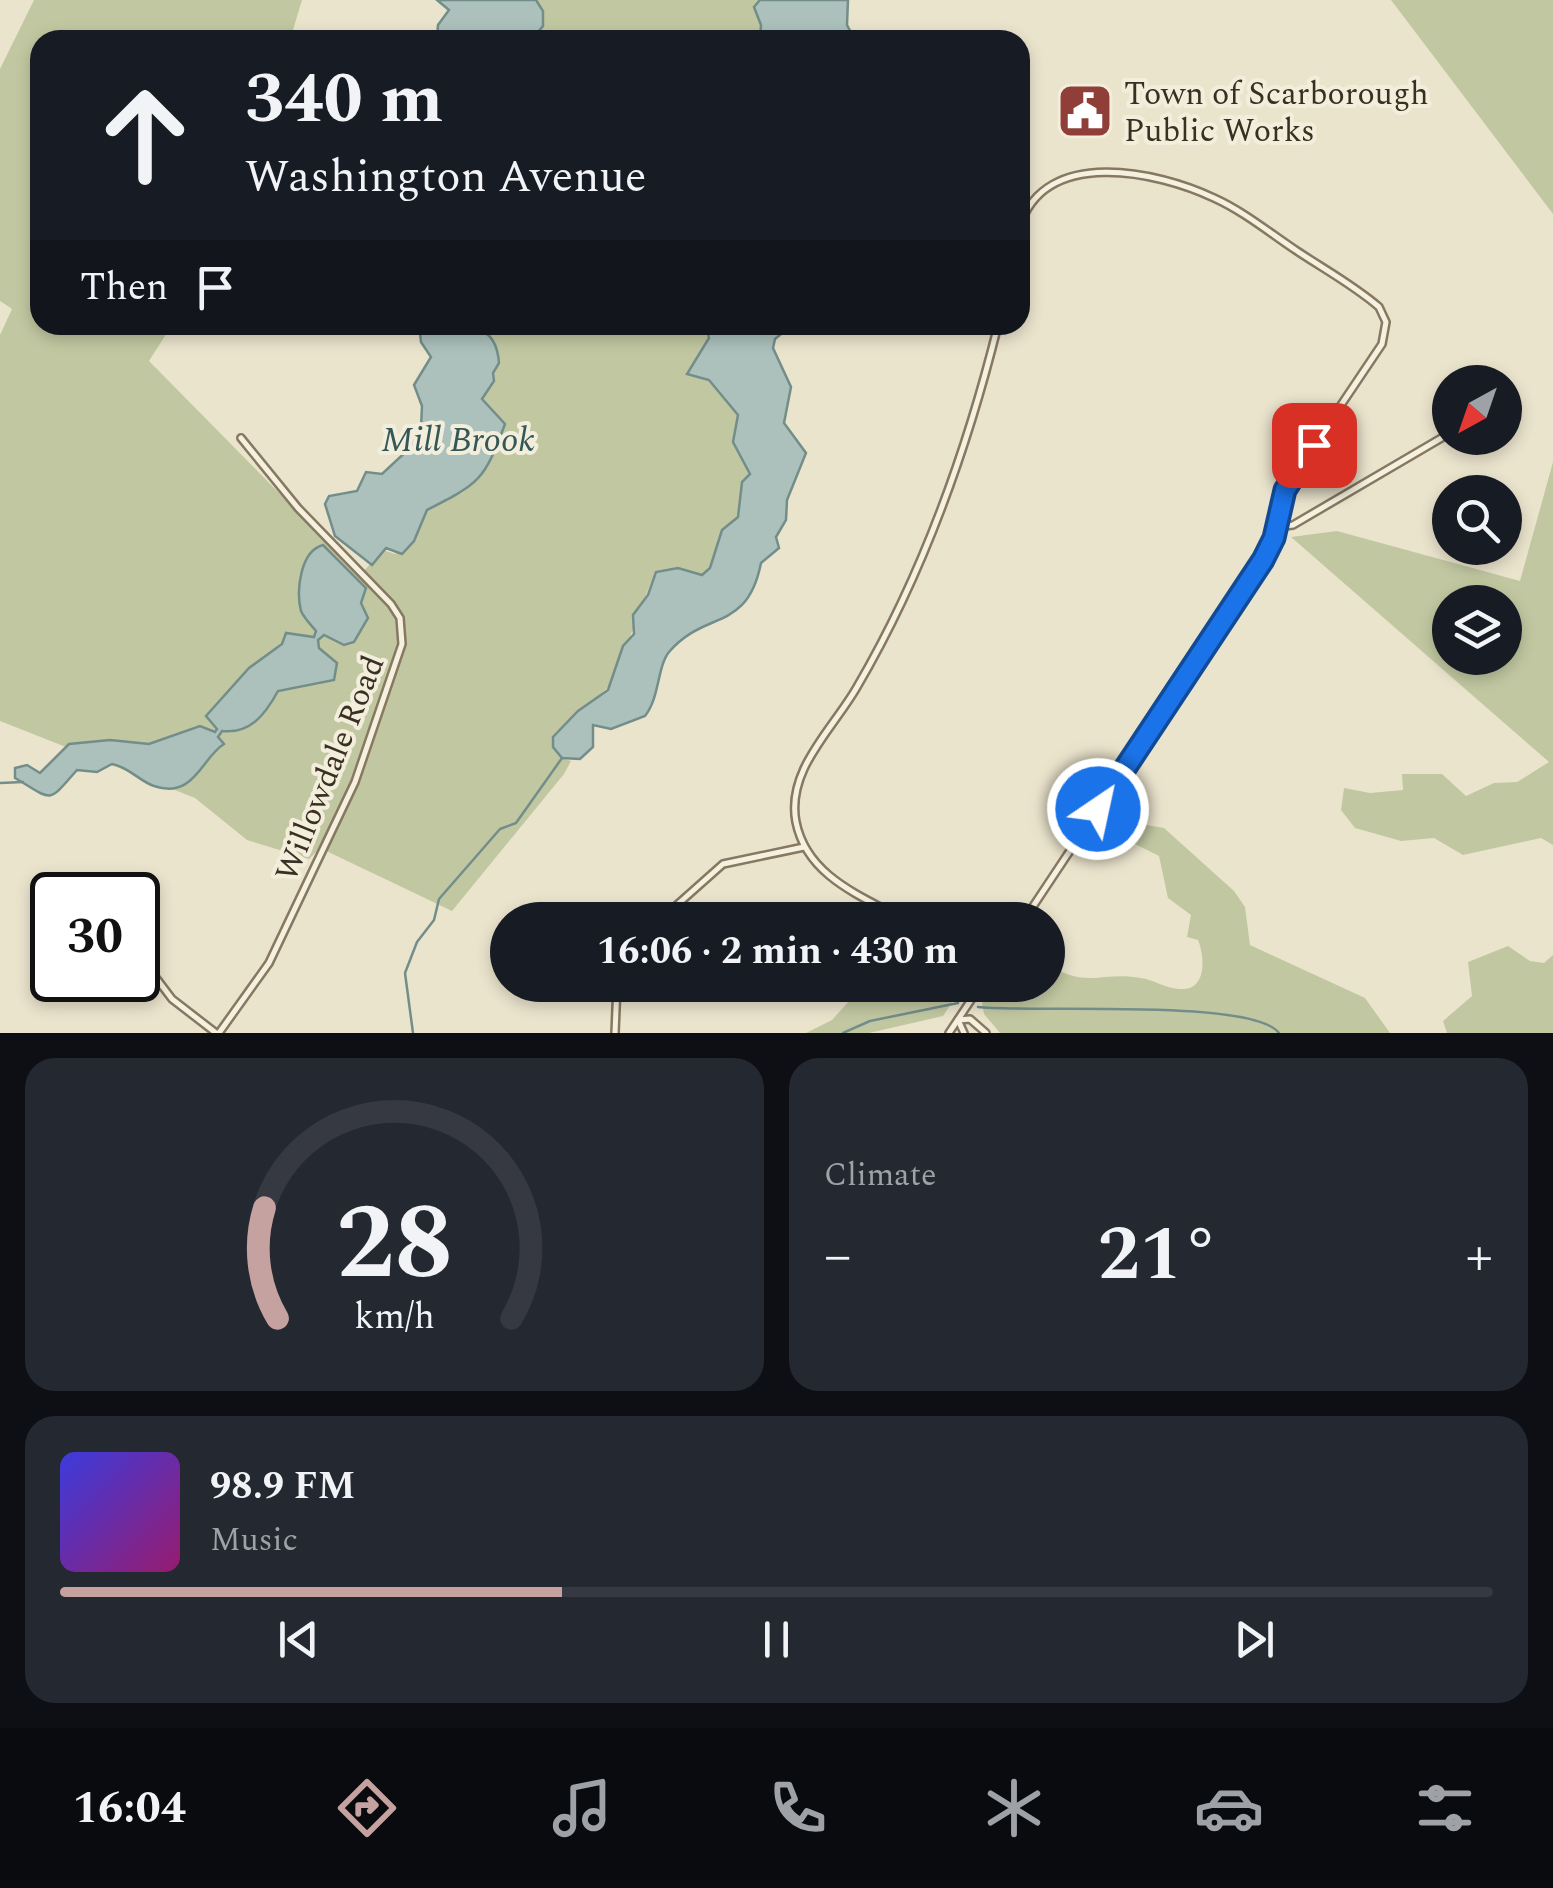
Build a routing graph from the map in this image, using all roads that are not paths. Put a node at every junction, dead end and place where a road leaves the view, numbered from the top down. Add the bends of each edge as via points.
1 (1030, 210) edge
2 (995, 335) edge
3 (241, 438) dead end
4 (1432, 443) edge
5 (1276, 527) junction
6 (804, 846) junction
7 (680, 902) edge
8 (873, 902) edge
9 (1036, 902) edge
10 (160, 983) edge
11 (617, 1002) edge
12 (970, 1002) edge
13 (958, 1020) junction
14 (217, 1033) edge
15 (616, 1033) edge
16 (949, 1033) edge
17 (964, 1033) edge
18 (986, 1033) edge

1 - 5 street via 1041,192 1072,174 1106,172 1166,184 1218,199 1379,307 1386,322 1382,344 1288,484
2 - 6 street via 917,568 868,668 800,778 795,816
3 - 14 street, Willowdale Road via 391,604 402,638 376,727 324,853 270,964
4 - 5 street via 1293,526
5 - 9 street via 1248,584
6 - 7 street via 722,864
6 - 8 street via 830,878
10 - 14 street
11 - 15 street
12 - 13 street
13 - 16 street
13 - 17 street
13 - 18 street via 970,1018

